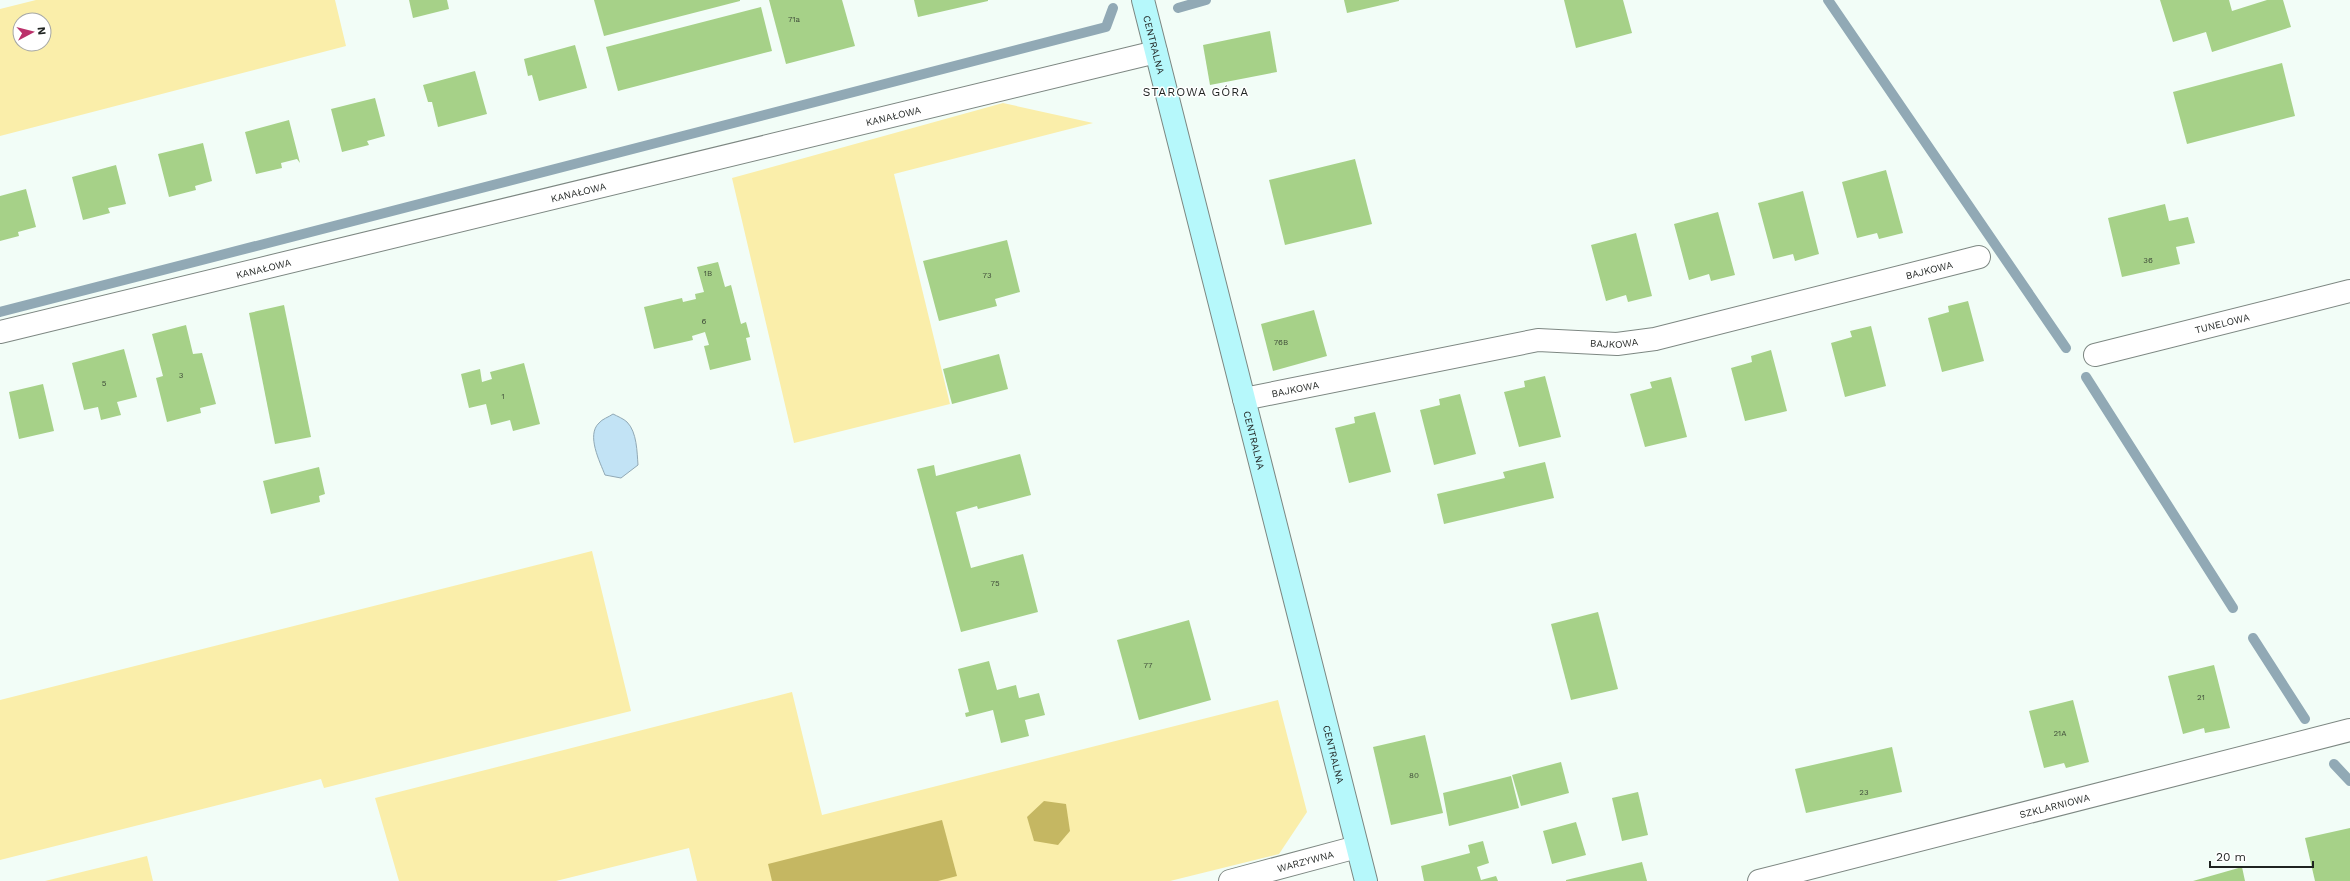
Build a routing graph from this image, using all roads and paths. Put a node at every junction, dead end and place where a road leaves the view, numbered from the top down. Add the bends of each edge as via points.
1 (1143, 0) edge
2 (1156, 52) junction
3 (1978, 257) dead end
4 (2350, 291) edge
5 (0, 332) edge
6 (2095, 355) dead end
7 (1244, 399) junction
8 (2350, 730) edge
9 (1357, 847) junction
10 (1230, 881) edge
11 (1366, 881) edge
12 (1759, 881) edge

1 - 2 street, CENTRALNA
2 - 5 street, KANAŁOWA
2 - 7 street, CENTRALNA
3 - 7 street, BAJKOWA via 1655,339 1617,344 1538,340
4 - 6 street, TUNELOWA
7 - 9 street, CENTRALNA
8 - 12 street, SZKLARNIOWA
9 - 10 street, WARZYWNA
9 - 11 street, CENTRALNA

